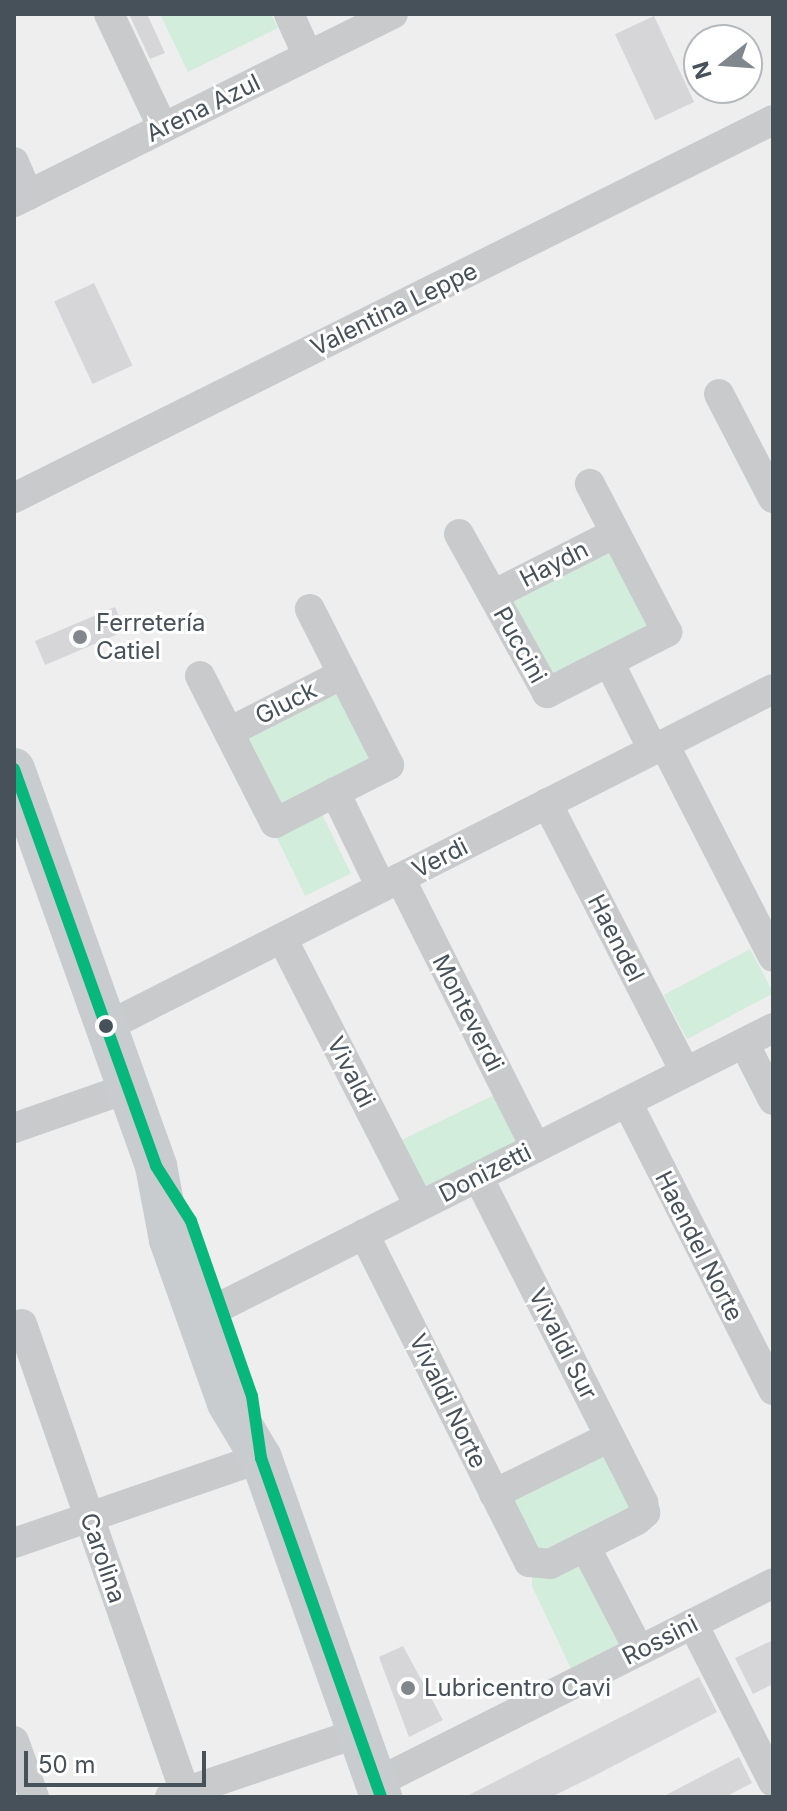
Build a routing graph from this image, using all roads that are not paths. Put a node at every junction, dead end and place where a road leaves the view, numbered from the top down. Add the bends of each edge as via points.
1 (109, 14) edge
2 (289, 14) edge
3 (393, 14) edge
4 (308, 56) junction
5 (773, 120) edge
6 (163, 128) junction
7 (14, 162) edge
8 (21, 199) edge
9 (719, 394) dead end
10 (764, 459) edge
11 (590, 484) dead end
12 (14, 498) edge
13 (773, 498) edge
14 (615, 533) junction
15 (459, 534) dead end
16 (493, 595) junction
17 (310, 609) dead end
18 (609, 662) junction
19 (343, 674) junction
20 (200, 676) dead end
21 (773, 689) edge
22 (229, 732) junction
23 (659, 747) junction
24 (16, 778) edge
25 (335, 792) junction
26 (547, 803) junction
27 (391, 882) junction
28 (282, 938) junction
29 (773, 957) edge
30 (106, 1027) junction
31 (773, 1028) edge
32 (744, 1043) junction
33 (685, 1072) junction
34 (128, 1088) junction
35 (773, 1100) edge
36 (627, 1102) junction
37 (14, 1128) edge
38 (536, 1148) junction
39 (478, 1177) junction
40 (419, 1206) junction
41 (364, 1234) junction
42 (210, 1312) junction
43 (22, 1324) dead end
44 (766, 1357) edge
45 (773, 1390) edge
46 (610, 1437) junction
47 (261, 1458) junction
48 (494, 1494) junction
49 (89, 1517) junction
50 (14, 1543) edge
51 (585, 1546) junction
52 (773, 1583) edge
53 (693, 1624) junction
54 (639, 1650) junction
55 (358, 1733) junction
56 (14, 1741) edge
57 (773, 1784) edge
58 (378, 1790) edge
59 (177, 1794) edge
60 (34, 1797) edge
61 (752, 1797) edge

1 - 6 street
2 - 4 street
3 - 4 street, Arena Azul
4 - 6 street, Arena Azul
5 - 12 street, Valentina Leppe
6 - 8 street, Arena Azul
7 - 8 street
9 - 10 street
10 - 13 street
11 - 14 street, Puccini
14 - 16 street, Haydn
14 - 18 street, Puccini via 667,632
15 - 16 street, Puccini
16 - 18 street, Puccini via 547,693
17 - 19 street
18 - 23 street
19 - 22 street, Gluck
19 - 25 street via 389,765
20 - 22 street
21 - 23 street, Verdi
22 - 25 street via 275,823
23 - 26 street, Verdi
23 - 29 street
24 - 30 main road
25 - 27 street, Monteverdi
26 - 27 street, Verdi
26 - 33 street, Haendel
27 - 28 street, Verdi
27 - 38 street, Monteverdi
28 - 30 street, Verdi
28 - 40 street, Vivaldi
30 - 34 main road
31 - 32 street, Donizetti
32 - 33 street, Donizetti
32 - 35 street
33 - 36 street, Donizetti
34 - 37 street
34 - 42 main road via 156,1166 191,1221
36 - 38 street, Donizetti
36 - 44 street, Haendel Norte
38 - 39 street, Donizetti
39 - 40 street, Donizetti
39 - 46 street, Vivaldi Sur
40 - 41 street, Donizetti
41 - 42 street, Donizetti
41 - 48 street, Vivaldi Norte
42 - 47 main road via 252,1396
43 - 49 street, Carolina
44 - 45 street, Haendel Norte
46 - 48 street
46 - 51 street, Vivaldi Sur via 645,1513
47 - 49 street
47 - 55 main road
48 - 51 street, Vivaldi Norte via 535,1565 550,1564
49 - 50 street
49 - 59 street, Carolina
51 - 54 street
52 - 53 street, Rossini
53 - 54 street, Rossini
53 - 57 street
54 - 58 street, Rossini
55 - 58 main road
55 - 59 street
56 - 60 street
57 - 61 street

